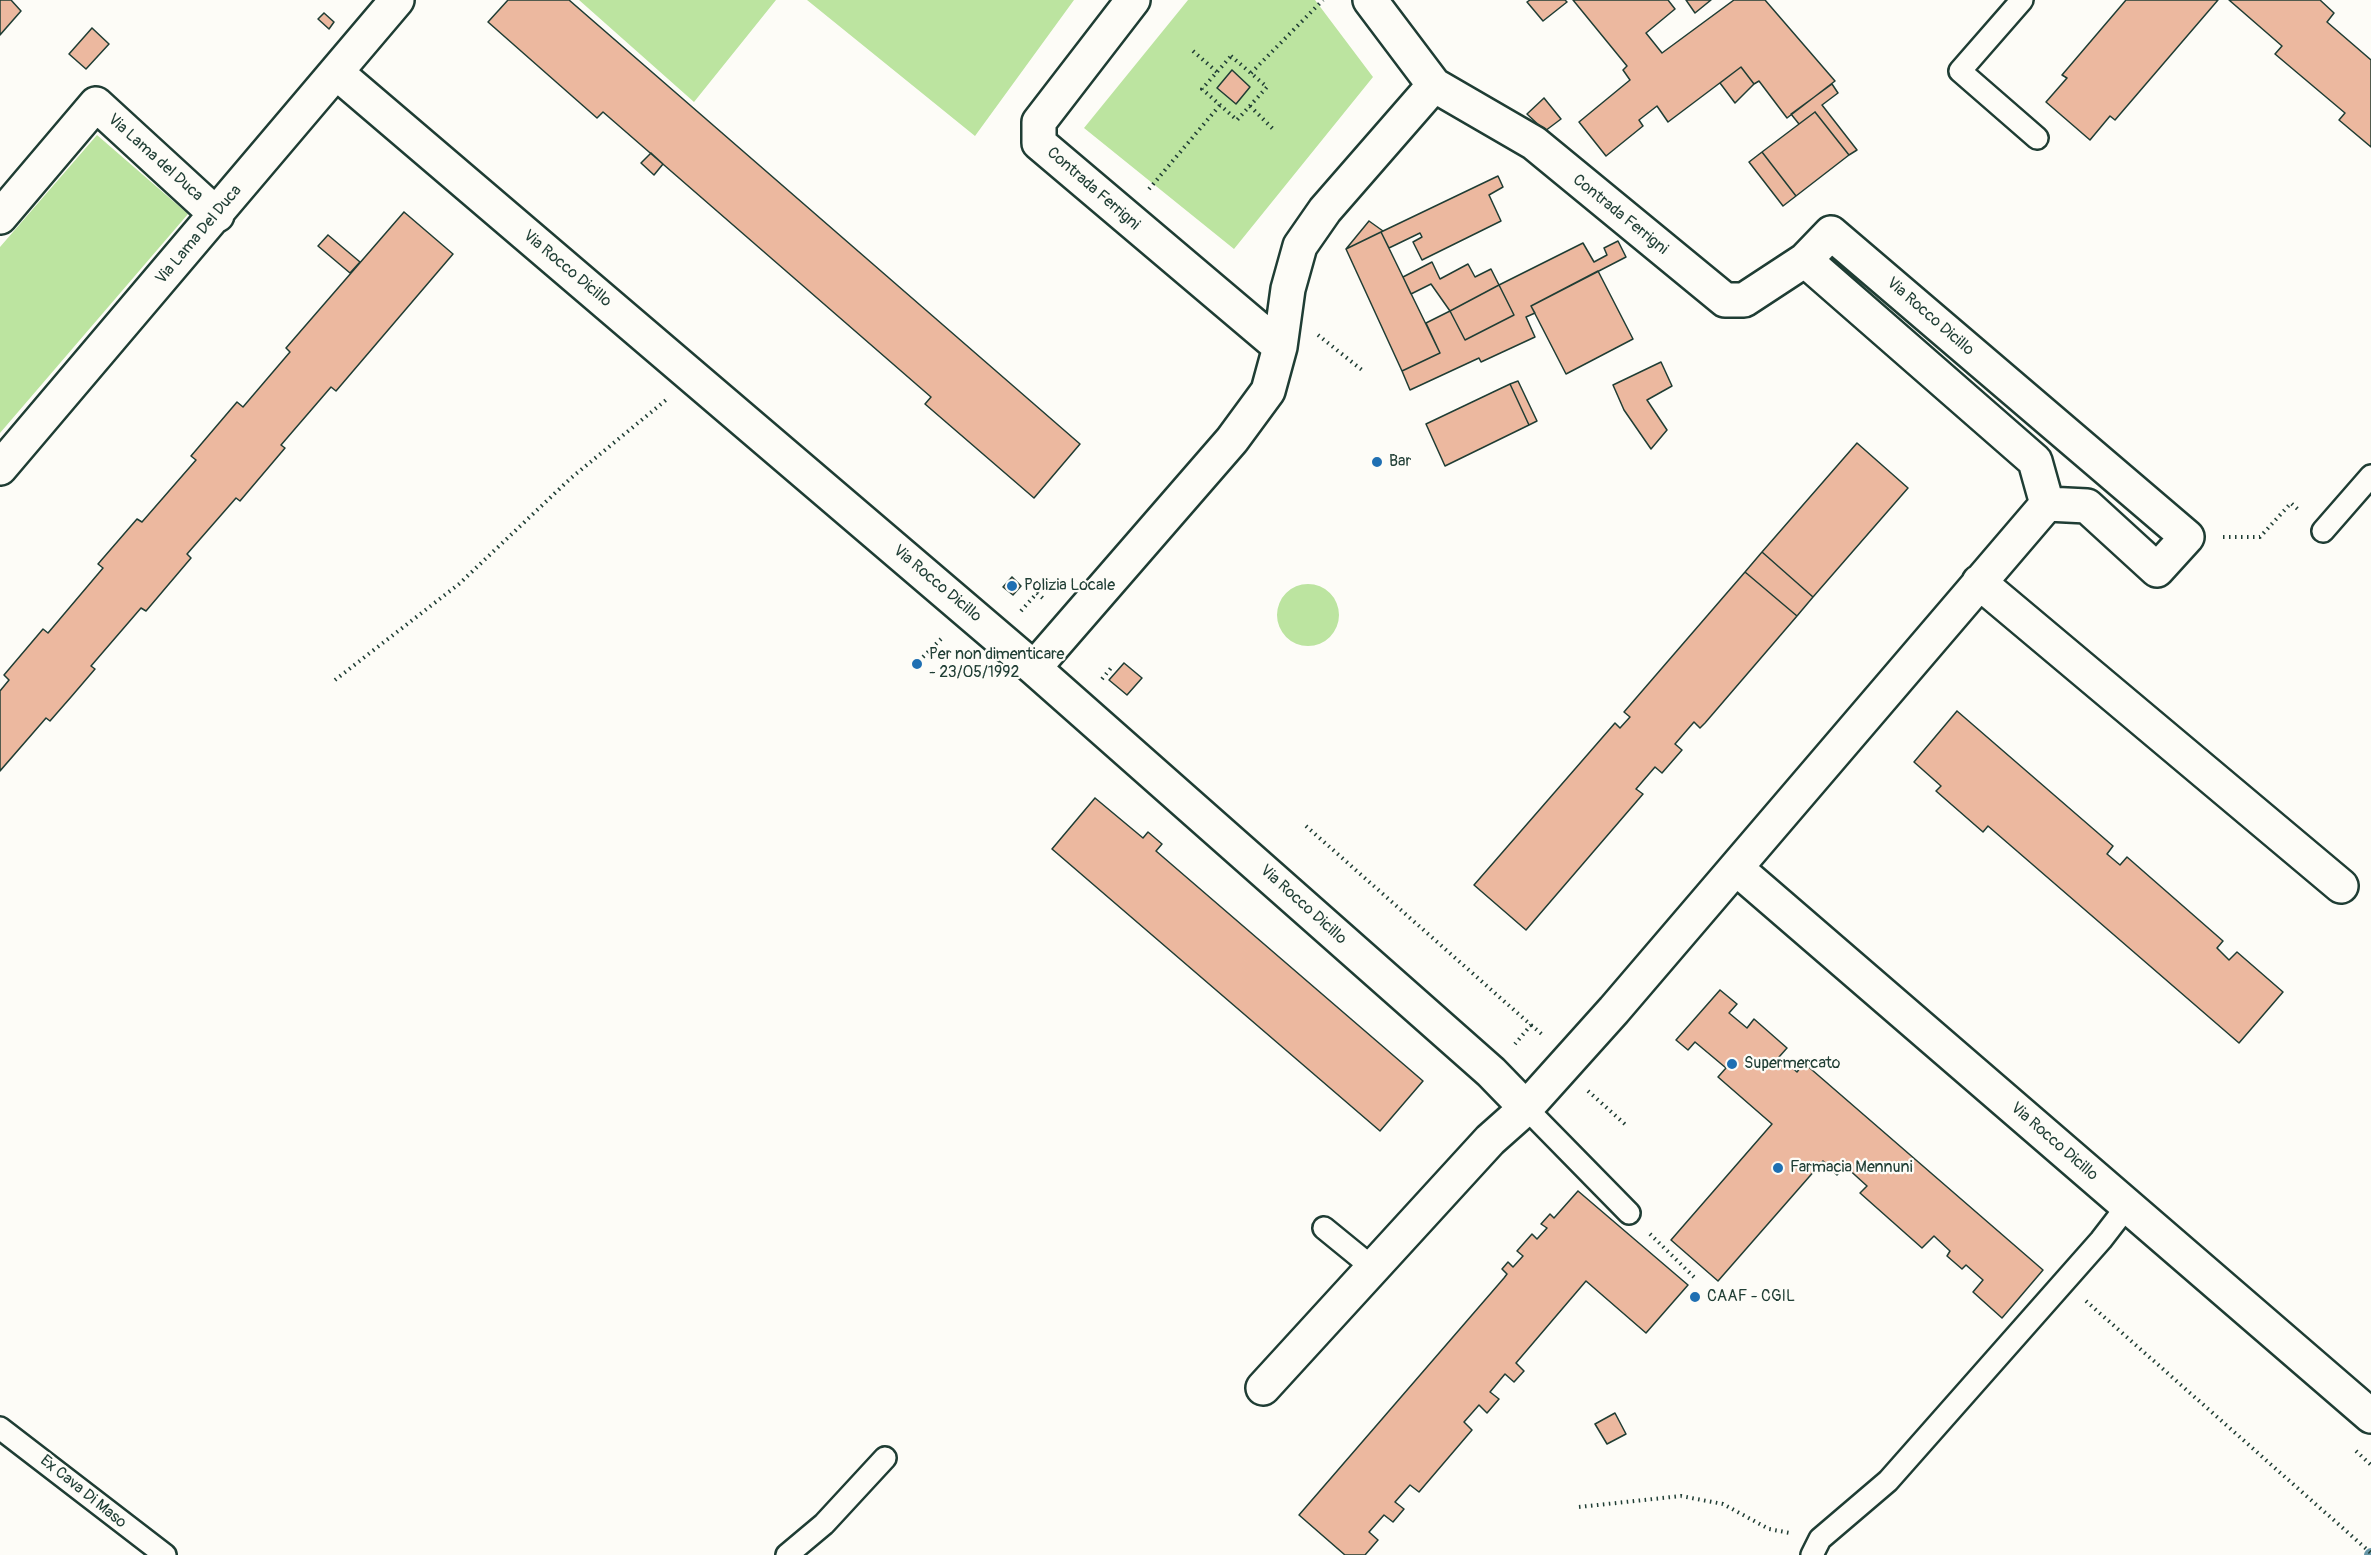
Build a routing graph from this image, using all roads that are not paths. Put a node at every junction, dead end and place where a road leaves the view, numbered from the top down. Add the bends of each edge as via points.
1 (397, 0) edge
2 (1133, 0) edge
3 (1370, 0) edge
4 (2022, 0) edge
5 (337, 73) junction
6 (1434, 85) junction
7 (2037, 138) dead end
8 (217, 215) junction
9 (0, 217) edge
10 (1805, 260) junction
11 (1280, 347) junction
12 (0, 468) edge
13 (2371, 476) edge
14 (2047, 504) junction
15 (2323, 531) dead end
16 (1979, 582) junction
17 (1034, 668) junction
18 (1736, 868) junction
19 (2342, 886) dead end
20 (1526, 1108) junction
21 (2128, 1205) junction
22 (1629, 1213) road end
23 (1324, 1228) dead end
24 (1373, 1268) junction
25 (1263, 1388) dead end
26 (2371, 1416) edge
27 (0, 1428) edge
28 (885, 1458) dead end
29 (1816, 1547) edge
30 (165, 1555) edge
31 (787, 1555) edge

1 - 5 street, Via Lama Del Duca
2 - 11 street, Contrada Ferrigni via 1039,122 1039,143
3 - 6 street, Contrada Ferrigni
4 - 7 lane via 1960,71
5 - 8 street, Via Lama Del Duca
5 - 17 street, Via Rocco Dicillo
6 - 10 street, Contrada Ferrigni via 1534,143 1725,300 1744,300
6 - 11 street via 1325,210 1300,246
8 - 9 street, Via Lama del Duca via 96,104
8 - 12 street, Via Lama Del Duca
10 - 14 street via 2035,461
10 - 14 street, Via Rocco Dicillo via 1831,233 2187,537 2157,570 2087,506
11 - 17 street via 1268,391 1232,440
13 - 15 lane
14 - 16 street
16 - 18 street
16 - 19 street
17 - 20 street, Via Rocco Dicillo via 1491,1072
18 - 20 street
18 - 21 street, Via Rocco Dicillo
20 - 22 lane
20 - 24 street via 1490,1140
21 - 26 street, Via Rocco Dicillo
21 - 29 lane via 1888,1481
23 - 24 lane
24 - 25 street
27 - 30 lane, Ex Cava Di Maso
28 - 31 lane via 824,1524

